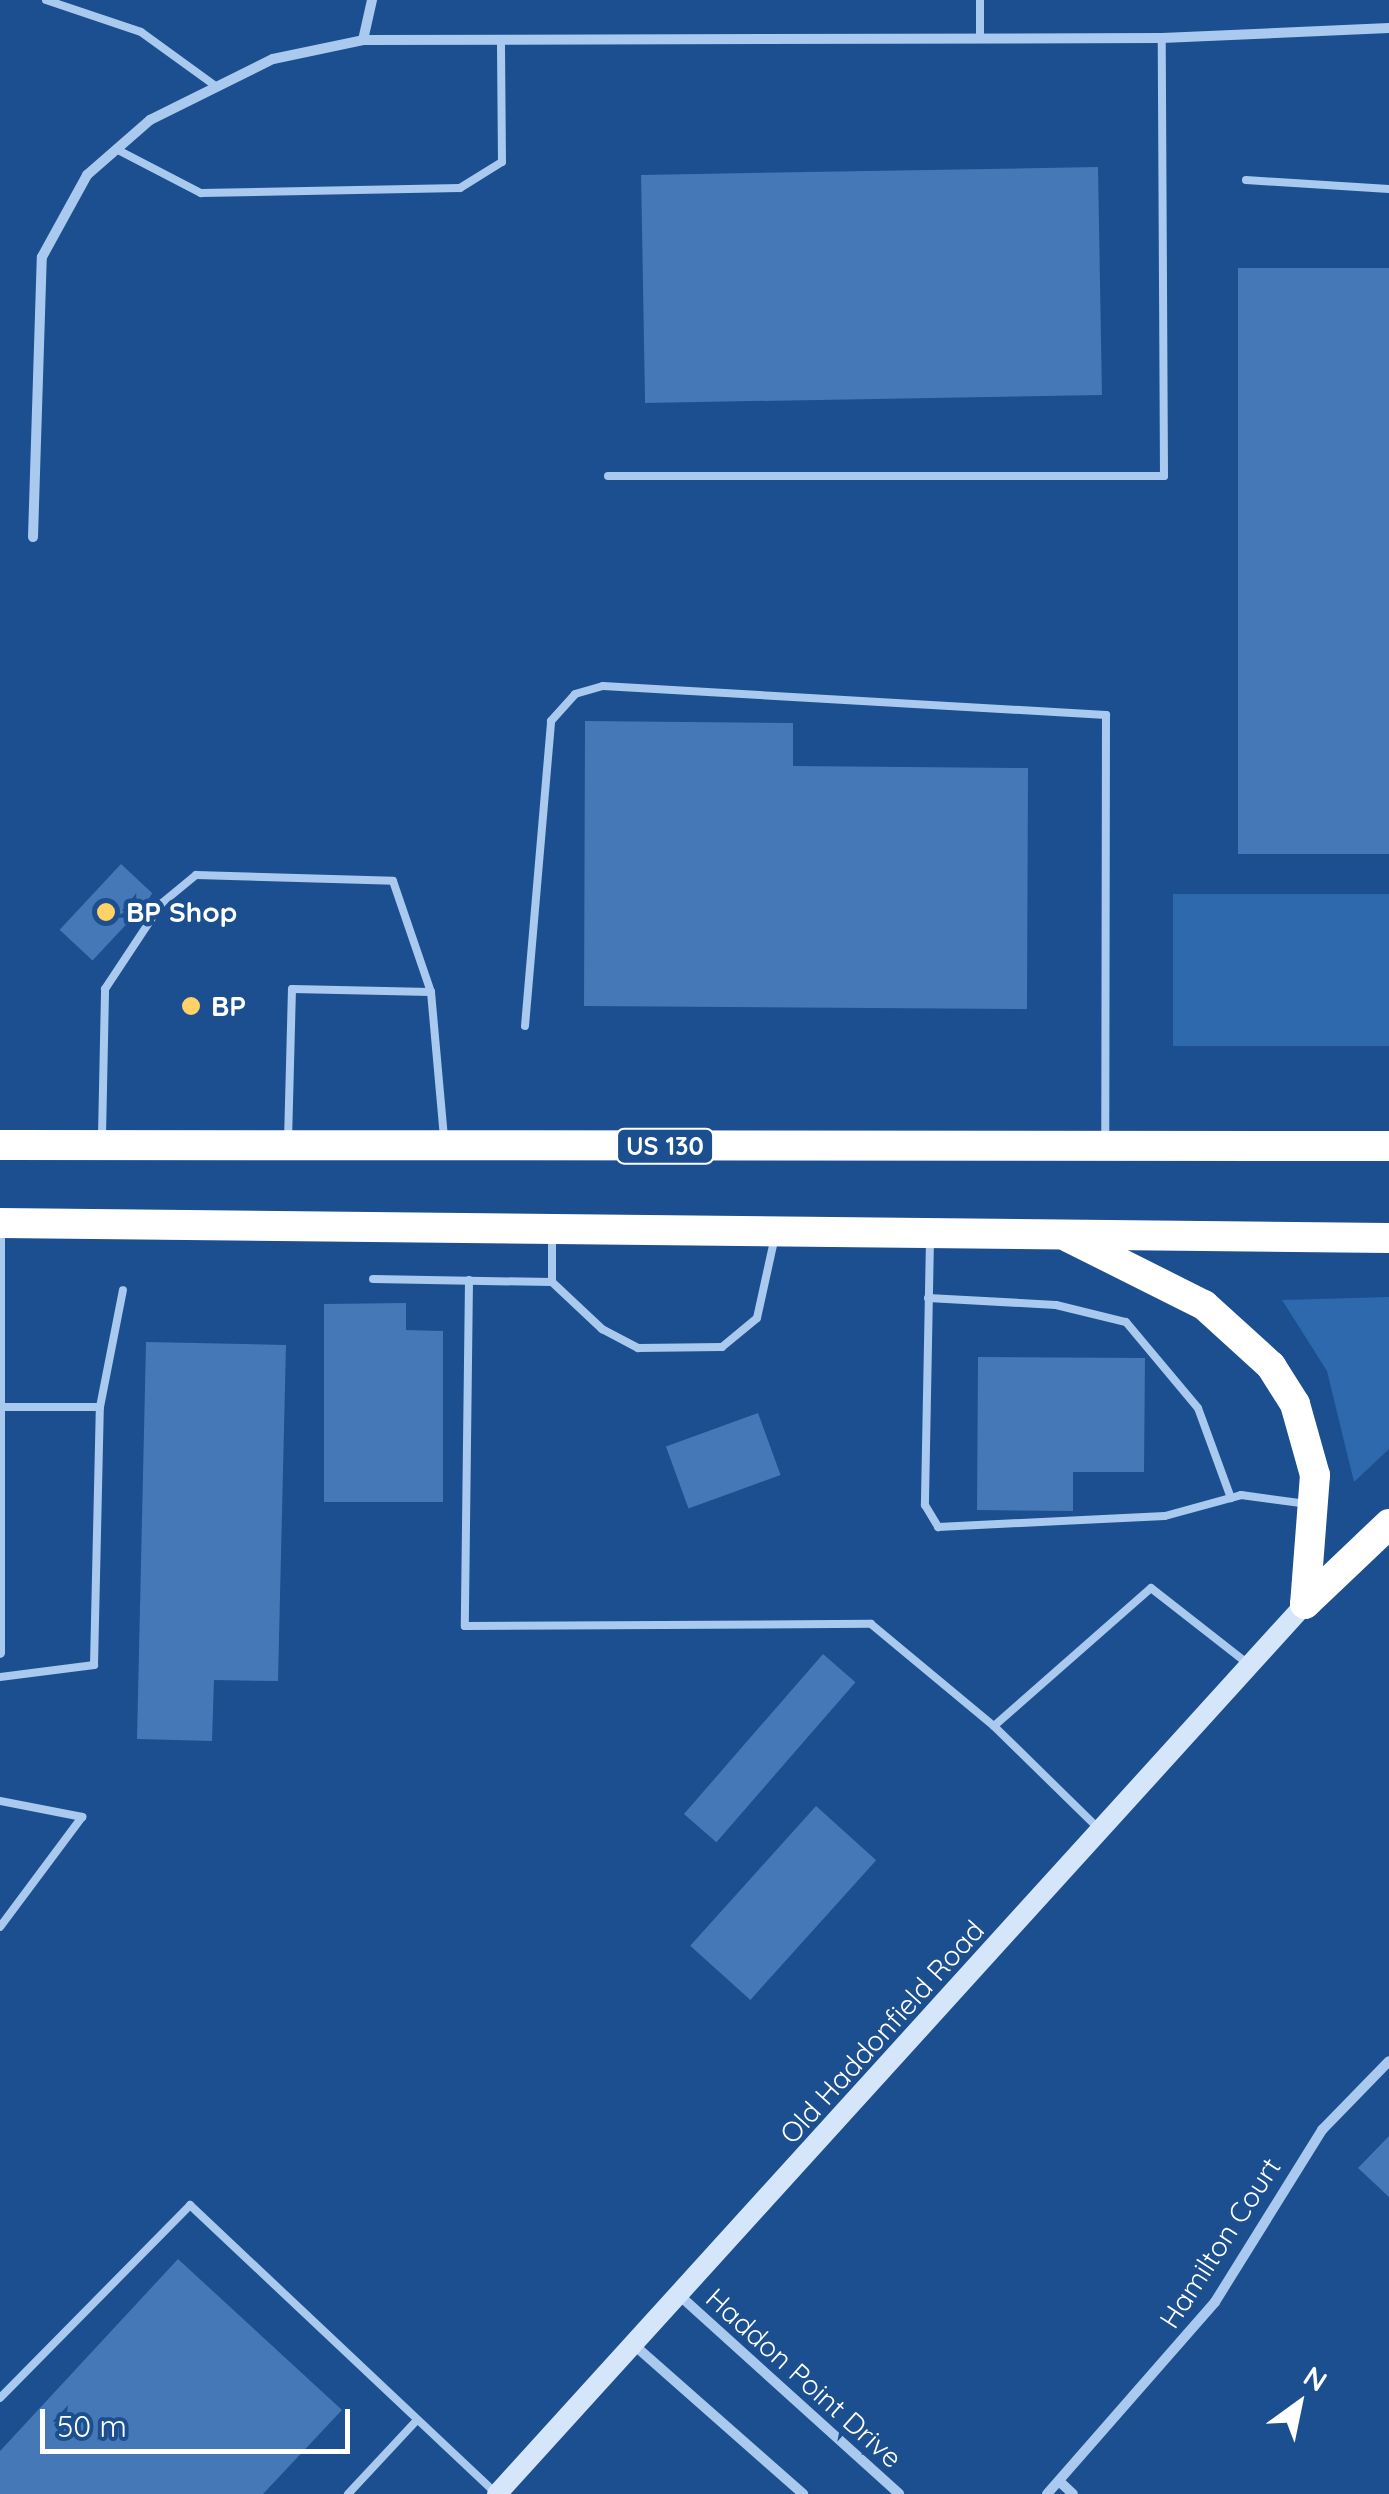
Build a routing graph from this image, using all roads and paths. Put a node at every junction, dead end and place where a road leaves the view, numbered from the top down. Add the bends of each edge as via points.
1 (46, 0) edge
2 (372, 0) edge
3 (980, 0) edge
4 (1389, 28) edge
5 (980, 38) junction
6 (1162, 38) junction
7 (363, 40) junction
8 (500, 40) junction
9 (217, 87) junction
10 (116, 149) junction
11 (1246, 180) dead end
12 (1389, 188) edge
13 (608, 476) dead end
14 (33, 537) dead end
15 (431, 992) junction
16 (525, 1026) dead end
17 (1389, 1137) edge
18 (0, 1145) edge
19 (102, 1145) junction
20 (288, 1145) junction
21 (445, 1146) junction
22 (1105, 1146) junction
23 (1331, 1146) junction
24 (1389, 1146) edge
25 (0, 1222) edge
26 (552, 1227) junction
27 (776, 1228) junction
28 (930, 1230) junction
29 (1058, 1232) junction
30 (1389, 1238) edge
31 (374, 1279) dead end
32 (469, 1280) junction
33 (552, 1282) junction
34 (123, 1290) dead end
35 (928, 1298) junction
36 (1, 1407) edge
37 (100, 1407) junction
38 (1231, 1498) junction
39 (1316, 1505) junction
40 (1389, 1524) edge
41 (1305, 1604) junction
42 (0, 1653) edge
43 (1250, 1666) junction
44 (0, 1677) edge
45 (994, 1726) junction
46 (0, 1801) edge
47 (1101, 1831) junction
48 (0, 1928) edge
49 (1389, 2062) edge
50 (678, 2294) junction
51 (633, 2343) junction
52 (0, 2398) edge
53 (416, 2421) junction
54 (1059, 2481) junction
55 (348, 2494) edge
56 (497, 2494) edge
57 (803, 2494) edge
58 (899, 2494) edge
59 (1047, 2494) edge
60 (1073, 2494) edge

1 - 9 lane via 141,32
2 - 7 street
3 - 5 lane
4 - 6 street
5 - 6 street
5 - 8 street
6 - 13 lane via 1164,476
7 - 8 street
7 - 9 street via 273,58
8 - 10 lane via 502,162 460,188 201,193
9 - 10 street
10 - 14 street via 86,175 42,256
11 - 12 lane
15 - 19 lane via 393,881 196,875 162,902 105,989
15 - 20 lane via 292,989
15 - 21 lane
16 - 22 lane via 551,721 575,694 602,686 1106,715
17 - 23 highway
18 - 19 highway, US 130
19 - 20 highway, US 130
20 - 21 highway, US 130
21 - 22 highway, US 130
22 - 23 highway, US 130
23 - 24 highway, US 130
25 - 26 highway
25 - 36 street
26 - 27 highway
26 - 33 lane
27 - 28 highway
27 - 33 lane via 757,1318 722,1347 638,1348 602,1329
28 - 29 highway
28 - 35 lane
29 - 30 highway
29 - 39 highway via 1204,1305 1271,1366 1308,1445
31 - 32 lane
32 - 33 lane
32 - 45 lane via 465,1626 871,1624
34 - 37 lane
35 - 38 lane via 1056,1305 1126,1322 1198,1408
35 - 38 lane via 925,1505 938,1526 1148,1518
36 - 37 lane
36 - 42 street
37 - 44 lane via 94,1665
38 - 39 lane
39 - 41 highway
40 - 41 highway
41 - 43 street, Old Haddonfield Road
43 - 45 lane via 1152,1588
43 - 47 street, Old Haddonfield Road
45 - 47 lane
46 - 48 lane via 82,1818
47 - 50 street, Old Haddonfield Road
49 - 54 street, Hamilton Court via 1322,2130 1215,2302
50 - 51 street, Old Haddonfield Road
50 - 58 street, Haddon Point Drive
51 - 56 street, Old Haddonfield Road
51 - 57 street
52 - 53 lane via 190,2204
53 - 55 lane
53 - 56 lane
54 - 59 street, Hamilton Court
54 - 60 street

